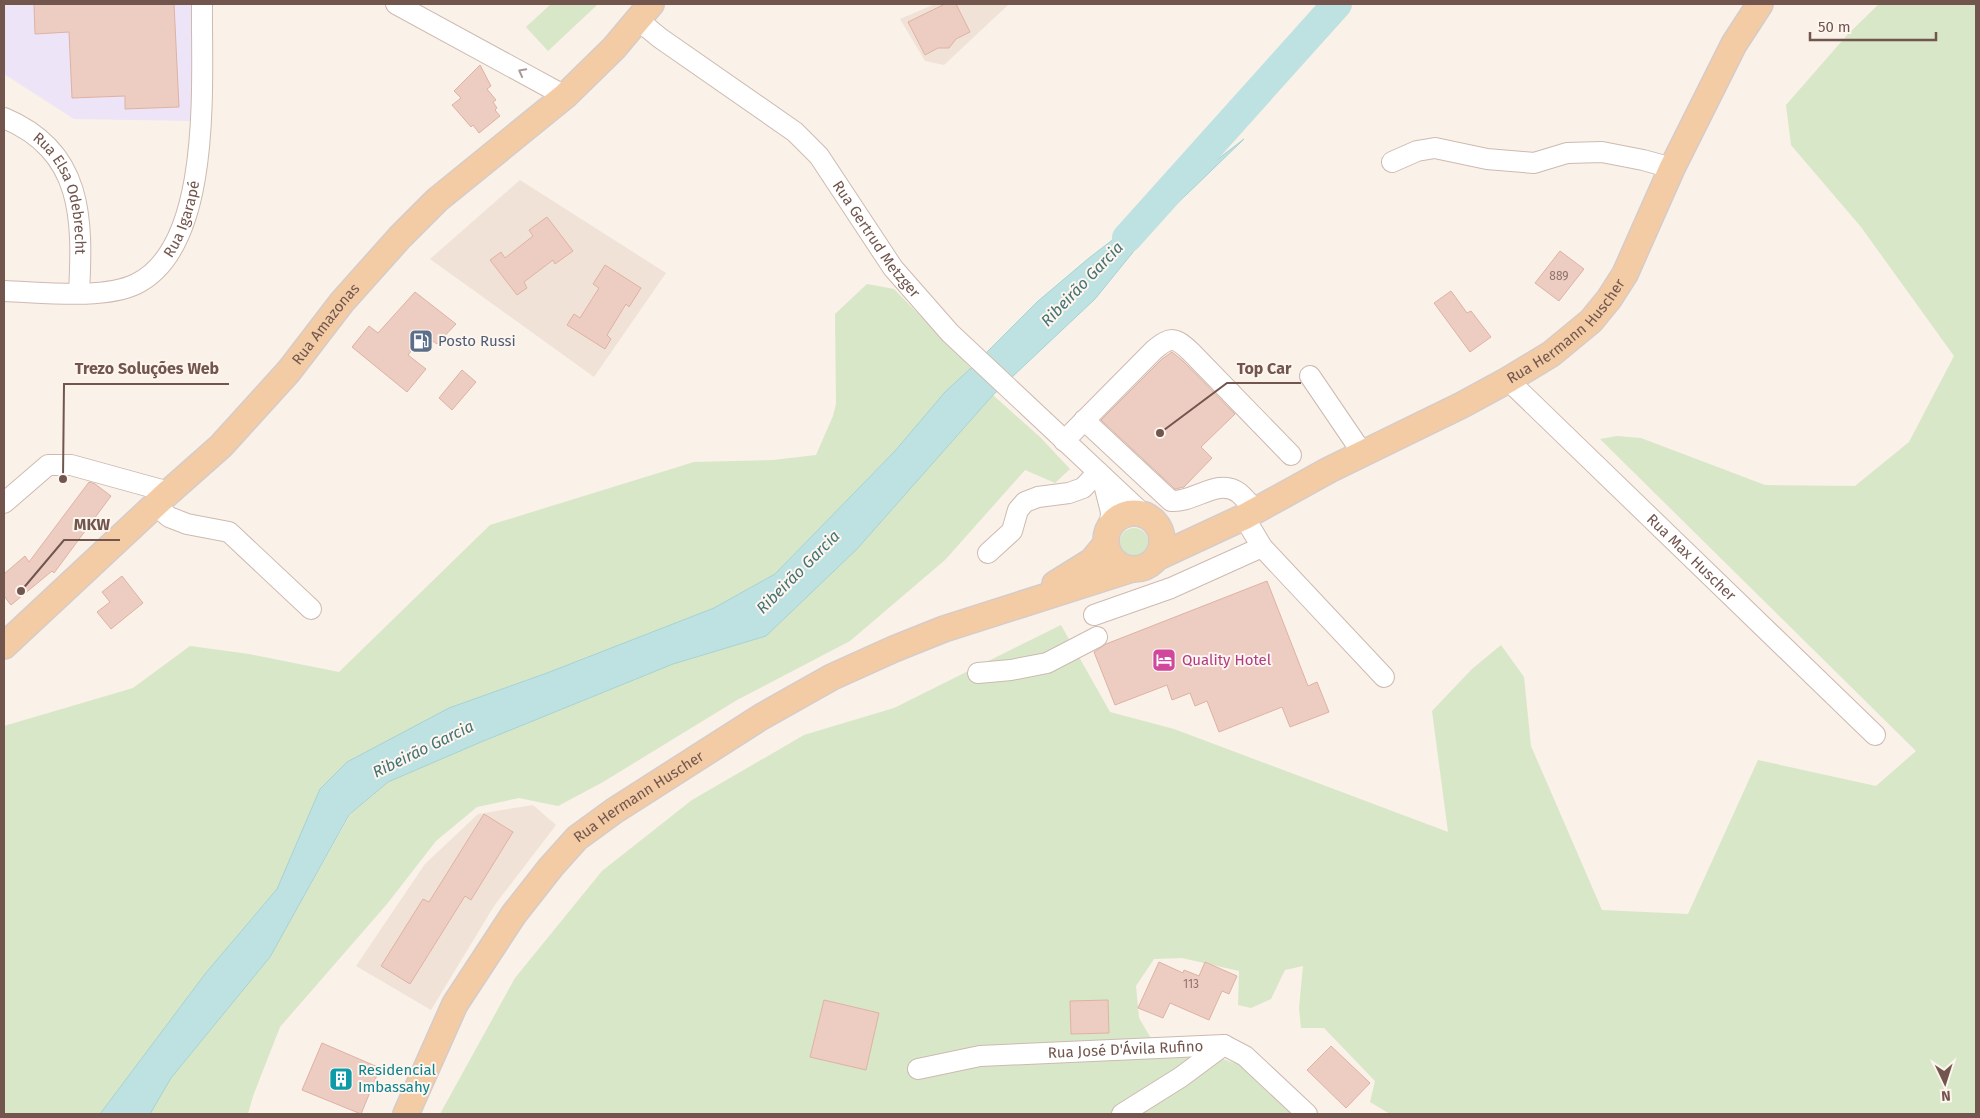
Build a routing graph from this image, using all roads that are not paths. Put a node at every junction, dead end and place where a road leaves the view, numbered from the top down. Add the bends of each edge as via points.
1 (202, 4) edge
2 (396, 4) edge
3 (1760, 4) edge
4 (644, 12) edge
5 (565, 96) junction
6 (4, 118) edge
7 (1392, 162) dead end
8 (1672, 168) junction
9 (4, 291) edge
10 (79, 293) junction
11 (1310, 376) dead end
12 (1508, 380) junction
13 (1084, 420) junction
14 (1064, 441) junction
15 (1363, 454) junction
16 (1291, 455) dead end
17 (1100, 474) junction
18 (162, 499) junction
19 (4, 503) edge
20 (1148, 517) junction
21 (1244, 517) junction
22 (1108, 535) junction
23 (1262, 547) junction
24 (988, 553) dead end
25 (1158, 558) junction
26 (1129, 570) junction
27 (311, 610) dead end
28 (994, 612) junction
29 (1094, 615) dead end
30 (1097, 637) dead end
31 (4, 646) edge
32 (978, 673) dead end
33 (1384, 677) dead end
34 (1875, 735) dead end
35 (1224, 1045) junction
36 (918, 1068) dead end
37 (406, 1114) edge
38 (1122, 1114) edge
39 (1308, 1114) edge

1 - 10 street, Rua Igarapé via 199,154 183,227 170,253 153,273 114,291
5 -> 2 street
3 - 8 main road, Rua Hermann Huscher via 1734,44
4 - 5 main road, Rua Amazonas via 614,48
4 - 14 street, Rua Gertrud Metzger via 660,38 795,132 819,156 893,268 950,333
5 - 18 main road, Rua Amazonas via 437,200 400,237 250,415
6 - 10 street, Rua Elsa Odebrecht via 40,138 69,177 78,208 82,249
7 - 8 street via 1417,150 1435,148 1487,159 1534,163 1567,153 1602,152
8 - 12 main road, Rua Hermann Huscher via 1625,274 1609,299 1591,321 1551,354
9 - 10 street, Rua Igarapé
11 - 15 street
12 - 15 main road, Rua Hermann Huscher
12 - 34 street, Rua Max Huscher
13 - 14 street
13 - 16 street via 1154,350 1172,340 1180,342 1191,352
13 - 21 street via 1171,501 1185,500 1221,487 1228,488 1239,493
14 - 17 street, Rua Gertrud Metzger
15 - 21 main road, Rua Hermann Huscher
17 - 20 street, Rua Gertrud Metzger
17 - 22 street via 1111,512
17 - 24 street via 1083,488 1025,502 1018,510 1012,531
18 - 19 street via 71,465 48,465
18 - 27 street via 169,517 229,532
18 - 31 main road, Rua Amazonas
20 - 21 main road, Rua Hermann Huscher via 1174,526 1204,527
20 - 22 main road via 1130,513 1119,517
20 - 25 main road via 1162,533 1162,550
21 - 23 street
21 - 25 main road, Rua Hermann Huscher
22 - 26 main road via 1108,553 1113,561
22 - 28 main road, Rua Hermann Huscher via 1092,561 1073,574
23 - 29 street via 1171,588
23 - 33 street
25 - 26 main road via 1145,567
26 - 28 main road, Rua Hermann Huscher
28 - 37 main road, Rua Hermann Huscher via 894,649 832,677 761,717 577,838 514,914 455,1004
30 - 32 street via 1047,663
35 - 36 street, Rua José D'Ávila Rufino via 980,1056
35 - 38 street
35 - 39 street, Rua José D'Ávila Rufino via 1245,1056

